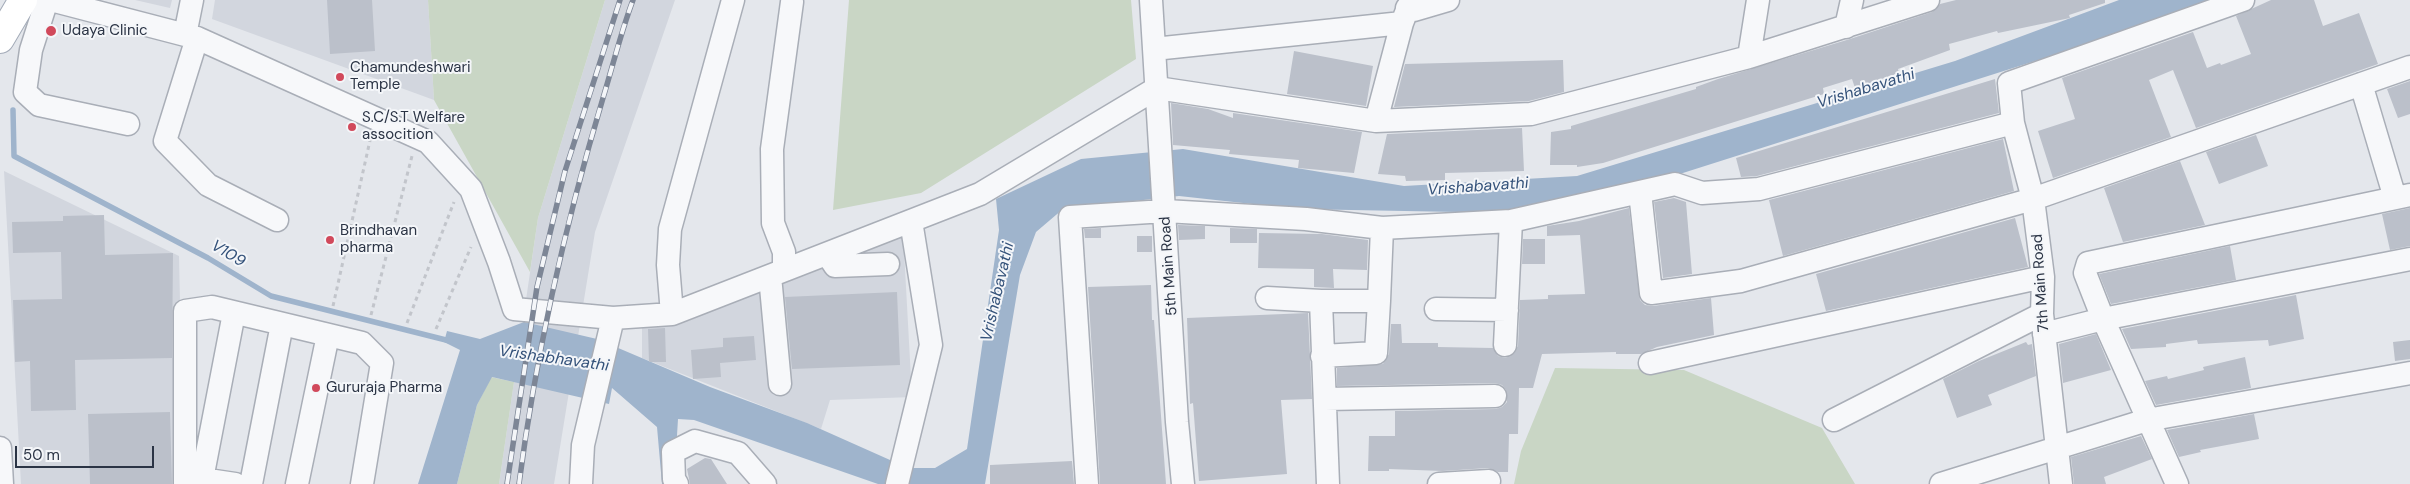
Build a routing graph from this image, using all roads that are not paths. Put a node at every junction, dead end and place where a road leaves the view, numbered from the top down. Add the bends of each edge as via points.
1 (23, 0) edge
2 (47, 0) edge
3 (50, 0) edge
4 (192, 0) edge
5 (734, 0) edge
6 (1151, 0) edge
7 (1448, 0) edge
8 (1758, 0) edge
9 (1852, 0) edge
10 (1928, 0) edge
11 (2243, 0) edge
12 (792, 2) dead end
13 (1406, 10) edge
14 (1846, 27) junction
15 (191, 36) junction
16 (0, 39) edge
17 (1154, 49) junction
18 (1749, 56) junction
19 (2410, 67) edge
20 (2361, 84) junction
21 (1157, 88) junction
22 (1376, 121) junction
23 (2014, 123) junction
24 (128, 124) dead end
25 (1640, 192) junction
26 (2403, 196) edge
27 (2033, 199) junction
28 (1165, 211) junction
29 (277, 220) dead end
30 (910, 221) junction
31 (1511, 221) junction
32 (1382, 228) junction
33 (827, 254) junction
34 (2410, 259) edge
35 (888, 264) dead end
36 (778, 273) junction
37 (2044, 277) junction
38 (1268, 298) dead end
39 (1379, 301) junction
40 (1321, 302) junction
41 (1436, 309) dead end
42 (1507, 310) junction
43 (234, 312) junction
44 (672, 314) junction
45 (613, 318) junction
46 (2103, 319) junction
47 (282, 324) junction
48 (2043, 324) junction
49 (328, 335) junction
50 (1505, 345) dead end
51 (1322, 356) junction
52 (1650, 363) dead end
53 (2410, 373) edge
54 (780, 384) dead end
55 (1495, 396) dead end
56 (1325, 399) junction
57 (1834, 420) dead end
58 (2147, 420) junction
59 (0, 448) edge
60 (2057, 448) junction
61 (191, 480) edge
62 (1488, 481) dead end
63 (2, 484) edge
64 (234, 484) edge
65 (251, 484) edge
66 (297, 484) edge
67 (362, 484) edge
68 (580, 484) edge
69 (677, 484) edge
70 (766, 484) edge
71 (897, 484) edge
72 (1087, 484) edge
73 (1183, 484) edge
74 (1328, 484) edge
75 (1439, 484) edge
76 (1941, 484) edge
77 (2061, 484) edge
78 (2177, 484) edge

1 - 16 main road
2 - 24 street via 31,50 26,92 39,105
3 - 15 street
4 - 15 street
5 - 44 street via 670,229 668,265
6 - 17 street, 5th Main Road
7 - 13 street
8 - 18 street
9 - 14 street
10 - 14 street
11 - 23 street, 7th Main Road via 2009,83
12 - 36 street via 772,149 773,223 784,252
13 - 17 street
13 - 22 street
14 - 18 street
15 - 29 street via 165,140 208,185
15 - 45 street via 428,142 471,189 514,309
17 - 21 street, 5th Main Road
18 - 22 street via 1531,114
19 - 20 street
20 - 26 street
20 - 27 street
21 - 22 street
21 - 28 street, 5th Main Road
21 - 30 street via 980,194
23 - 25 street via 1759,189 1702,193 1675,184
23 - 27 street, 7th Main Road
25 - 27 street via 1651,293 1741,281
25 - 31 street
26 - 46 street via 2088,263 2085,272
27 - 37 street, 7th Main Road
28 - 32 street via 1306,219
28 - 72 street via 1070,217
28 - 73 street, 5th Main Road
30 - 33 street
30 - 71 street via 931,345
31 - 32 street
31 - 42 street
32 - 39 street
33 - 35 street via 835,266
33 - 36 street
34 - 46 street
36 - 44 street
36 - 54 street
37 - 48 street, 7th Main Road
37 - 52 street
38 - 40 street
39 - 40 street
39 - 51 street via 1376,354
40 - 51 street
41 - 42 street
42 - 50 street
43 - 47 street
43 - 61 street
43 - 61 street via 212,307 185,311
44 - 45 street
45 - 68 street via 583,445
46 - 48 street
46 - 58 street
47 - 49 street
47 - 65 street
48 - 57 street
48 - 60 street, 7th Main Road
49 - 66 street
49 - 67 street via 362,343 382,363
51 - 56 street
53 - 58 street
55 - 56 street
56 - 74 street
58 - 60 street
58 - 78 street
59 - 63 street
60 - 76 street
60 - 77 street, 7th Main Road
61 - 64 street
62 - 75 street
69 - 70 street via 673,452 695,441 738,453

